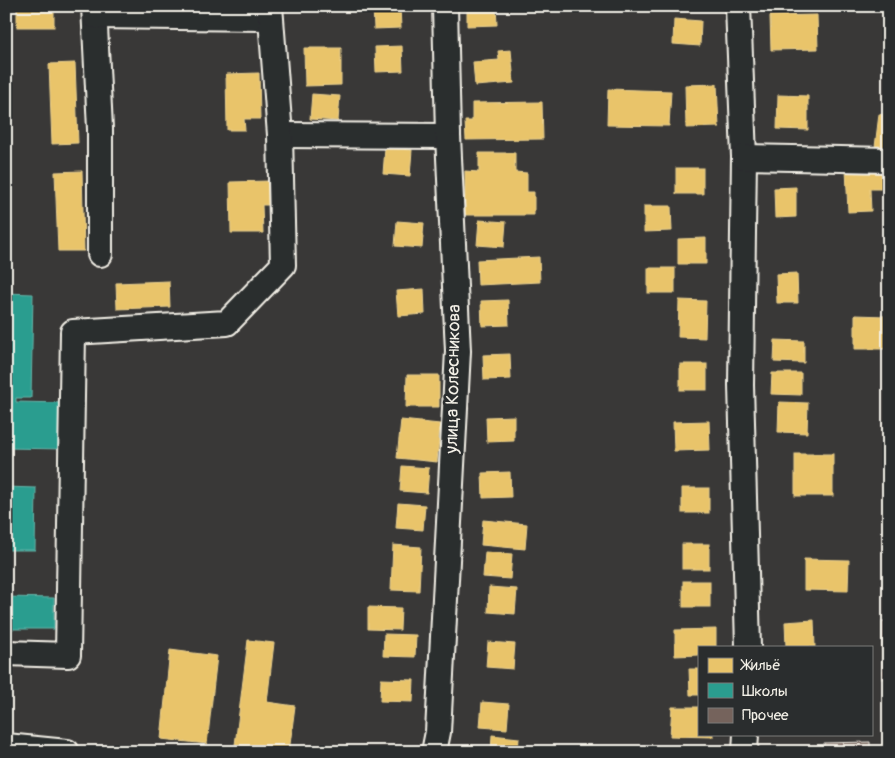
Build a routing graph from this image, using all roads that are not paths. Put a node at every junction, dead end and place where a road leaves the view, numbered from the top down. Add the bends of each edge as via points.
1 (445, 6) edge
2 (738, 6) edge
3 (94, 11) edge
4 (270, 12) edge
5 (280, 135) junction
6 (448, 136) junction
7 (744, 157) junction
8 (889, 160) edge
9 (100, 254) dead end
10 (748, 646) edge
11 (6, 653) edge
12 (746, 736) edge
13 (6, 746) edge
14 (67, 752) edge
15 (434, 752) edge
16 (745, 752) edge

1 - 6 street, улица Колесникова
2 - 7 street
3 - 4 street
3 - 9 street via 100,129
4 - 5 street
5 - 6 street
5 - 11 street via 283,265 227,323 73,332 68,654
6 - 15 street, улица Колесникова via 458,351 438,732
7 - 8 street
7 - 10 street via 741,385
12 - 16 street
13 - 14 street

